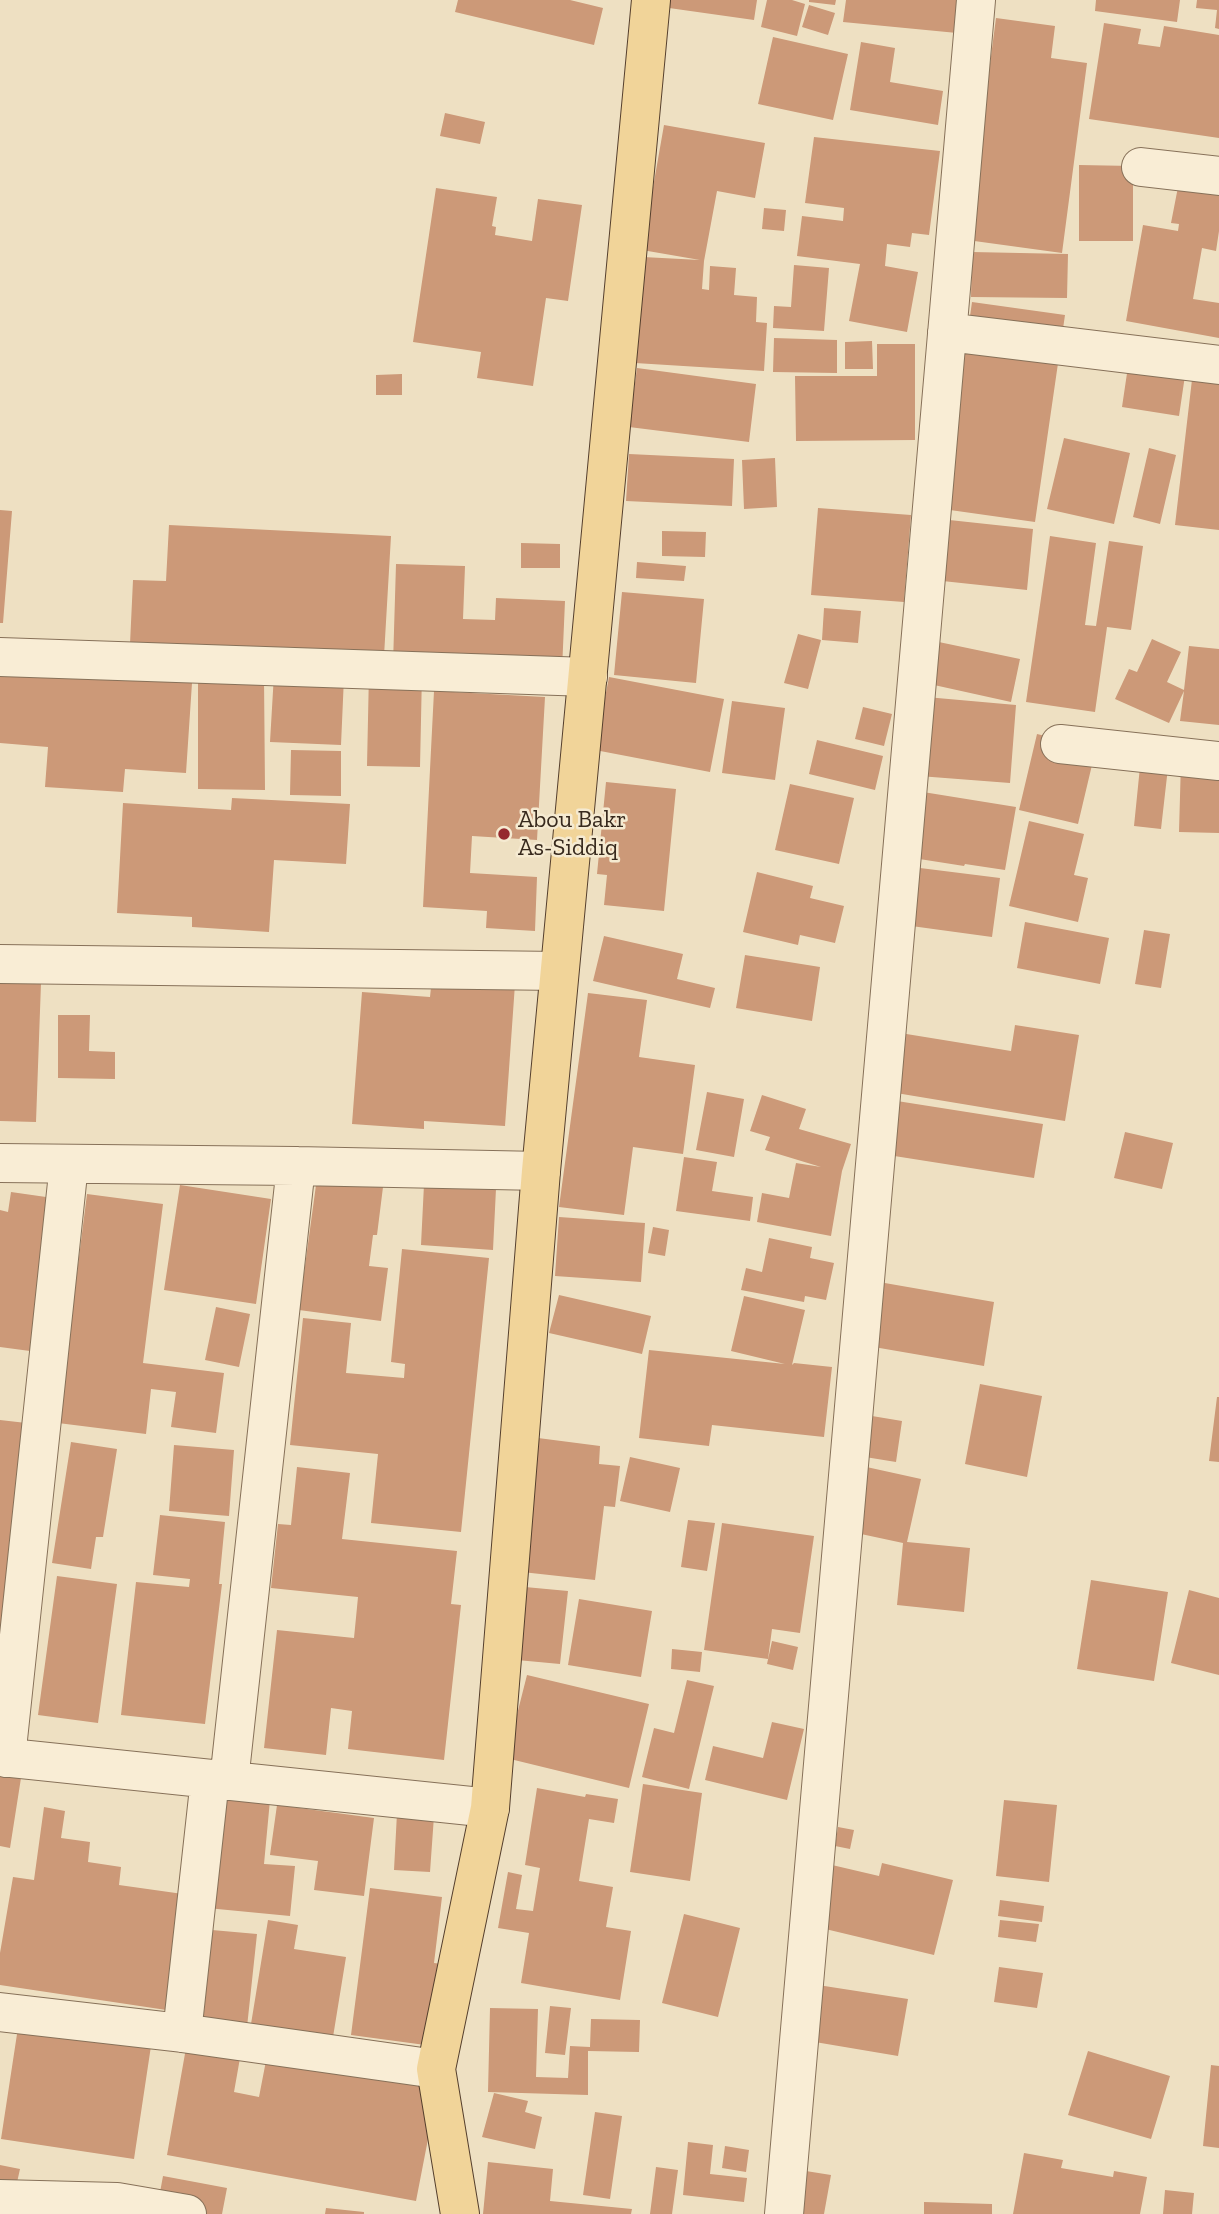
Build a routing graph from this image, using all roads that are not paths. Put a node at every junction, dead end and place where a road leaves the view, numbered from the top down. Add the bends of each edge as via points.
1 (651, 0) edge
2 (976, 0) edge
3 (1141, 167) dead end
4 (1219, 176) edge
5 (947, 332) junction
6 (1219, 365) edge
7 (0, 657) edge
8 (588, 677) junction
9 (1060, 744) dead end
10 (1219, 761) edge
11 (0, 964) edge
12 (559, 971) junction
13 (0, 1163) edge
14 (69, 1164) junction
15 (296, 1166) junction
16 (541, 1171) junction
17 (3, 1757) edge
18 (220, 1780) junction
19 (490, 1808) junction
20 (0, 2012) edge
21 (182, 2033) junction
22 (436, 2069) junction
23 (0, 2199) edge
24 (187, 2214) edge
25 (460, 2214) edge
26 (784, 2214) edge

1 - 8 main road
2 - 5 street
3 - 4 street
5 - 6 street
5 - 26 street
7 - 8 street
8 - 12 main road
9 - 10 street
11 - 12 street
12 - 16 main road
13 - 14 street
14 - 15 street
14 - 17 street
15 - 16 street
15 - 18 street
16 - 19 main road
17 - 18 street
18 - 19 street
18 - 21 street
19 - 22 main road
20 - 21 street
21 - 22 street
22 - 25 main road
23 - 24 street via 117,2202

